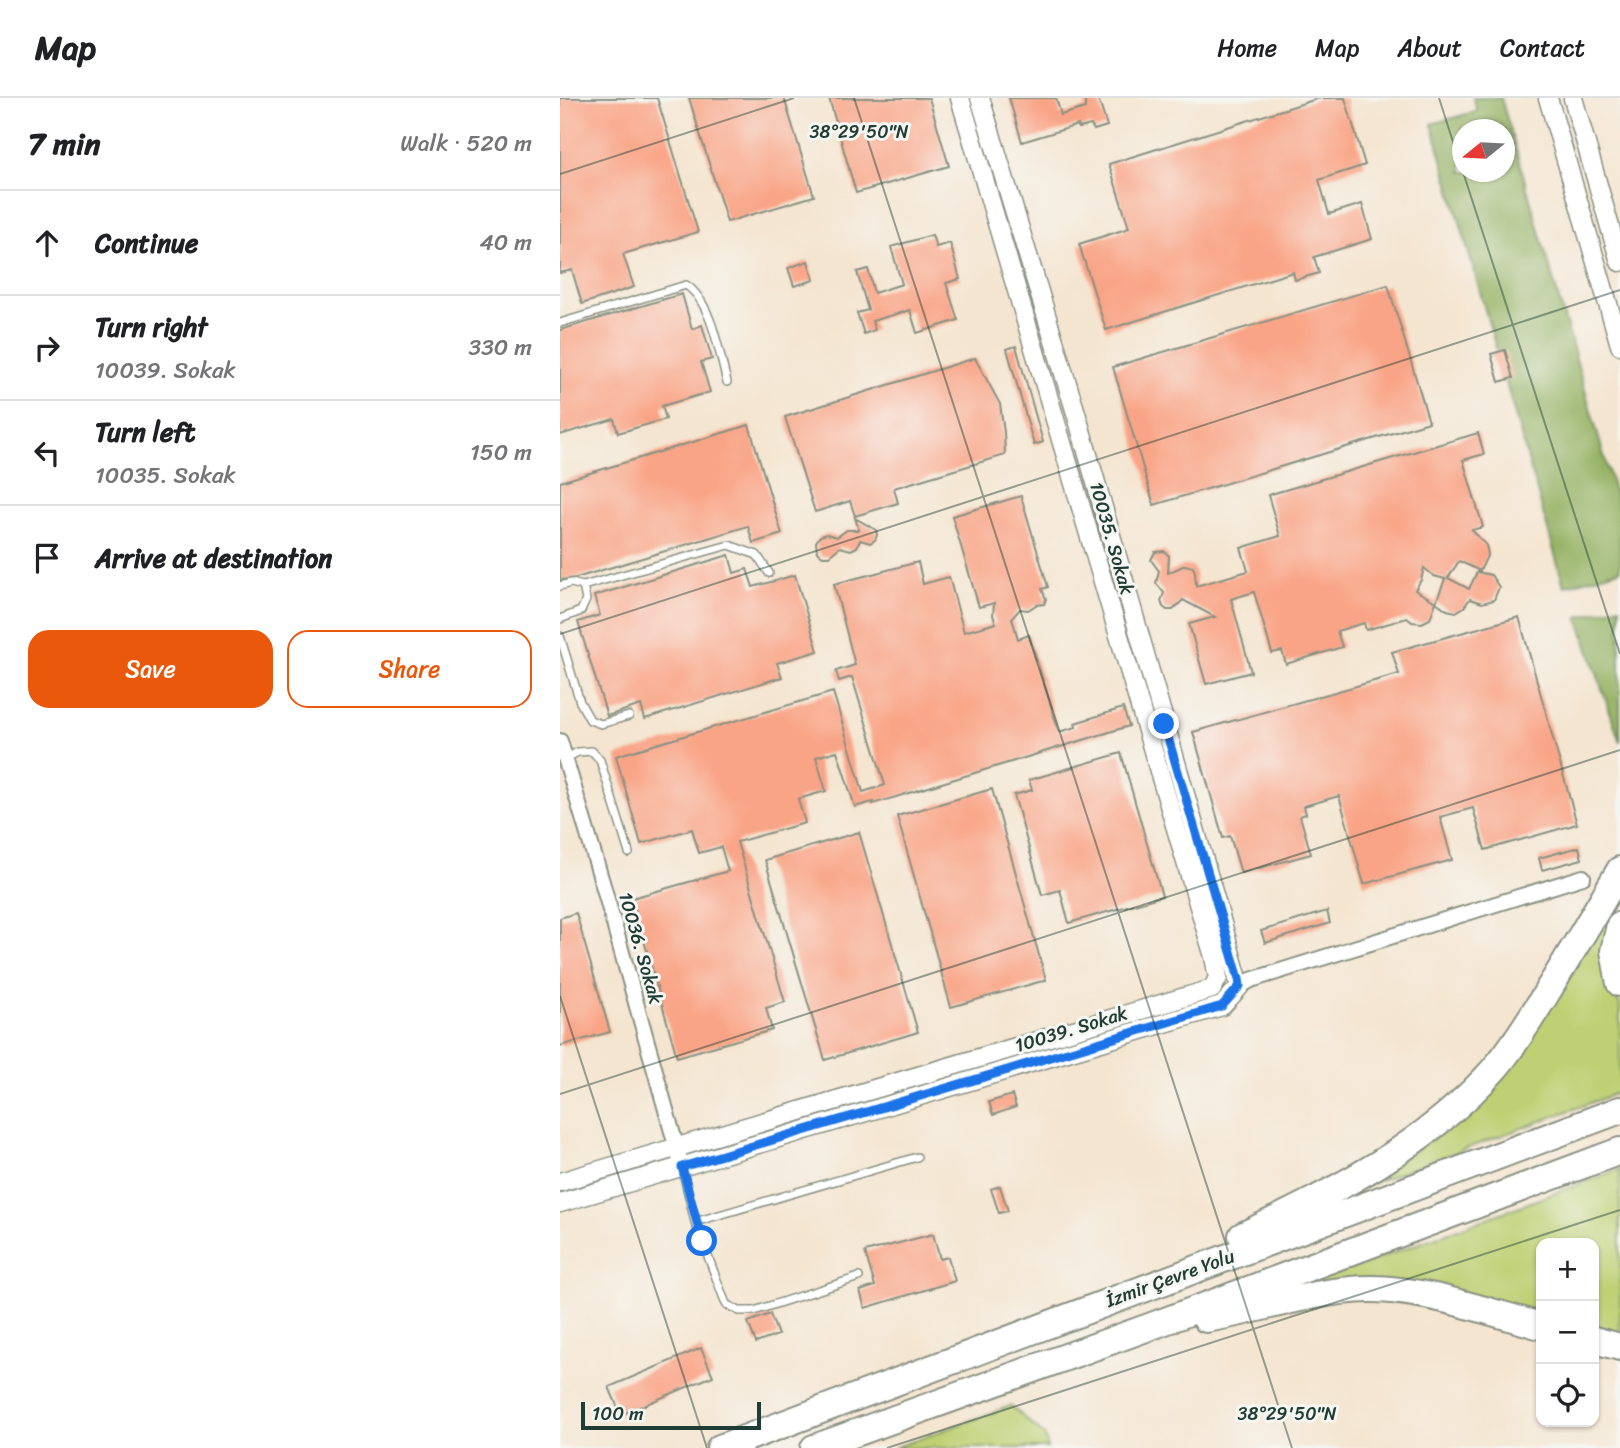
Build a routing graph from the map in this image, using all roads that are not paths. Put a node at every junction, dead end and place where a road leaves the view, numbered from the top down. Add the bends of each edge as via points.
1 (960, 98) edge
2 (980, 98) edge
3 (1548, 98) edge
4 (1573, 98) edge
5 (1620, 262) edge
6 (560, 323) edge
7 (1620, 345) edge
8 (727, 382) dead end
9 (769, 573) dead end
10 (560, 586) edge
11 (583, 586) junction
12 (560, 619) edge
13 (560, 636) edge
14 (629, 716) dead end
15 (560, 741) edge
16 (563, 759) edge
17 (629, 853) dead end
18 (1620, 870) edge
19 (1583, 877) dead end
20 (1620, 925) edge
21 (1620, 983) edge
22 (1240, 986) junction
23 (1212, 989) joint
24 (1620, 1110) edge
25 (676, 1148) junction
26 (1620, 1151) edge
27 (917, 1157) dead end
28 (682, 1167) junction
29 (560, 1182) edge
30 (560, 1203) edge
31 (695, 1222) junction
32 (859, 1277) dead end
33 (1089, 1308) junction
34 (1536, 1325) edge
35 (1149, 1327) junction
36 (1599, 1341) edge
37 (1620, 1347) edge
38 (720, 1448) edge
39 (814, 1448) edge

1 - 23 street, 10035. Sokak via 1214,957 1218,978
2 - 22 street, 10035. Sokak via 1076,413
3 - 7 street
4 - 5 street
6 - 8 lane via 686,285 697,292 707,314
9 - 11 lane via 757,555 729,545
10 - 11 lane
11 - 12 lane via 586,600 580,611
13 - 14 lane via 590,720 601,724
15 - 16 street, 10036. Sokak
16 - 17 lane via 592,751 600,760
16 - 25 street, 10036. Sokak
18 - 33 highway via 1497,1066 1441,1120 1339,1188
19 - 22 street, 10039. Sokak
20 - 21 highway via 1614,951
22 - 28 street, 10039. Sokak via 1222,1006
23 - 25 street, 10039. Sokak
24 - 33 highway, İzmir Çevre Yolu
25 - 28 street, 10036. Sokak
25 - 29 street, 10039. Sokak
26 - 35 highway, İzmir Çevre Yolu
27 - 31 lane
28 - 30 street, 10039. Sokak
28 - 31 lane
31 - 32 lane via 726,1304 738,1311 754,1311
33 - 38 highway, İzmir Çevre Yolu
34 - 35 highway via 1424,1296 1371,1289
35 - 39 highway, İzmir Çevre Yolu
36 - 37 highway

